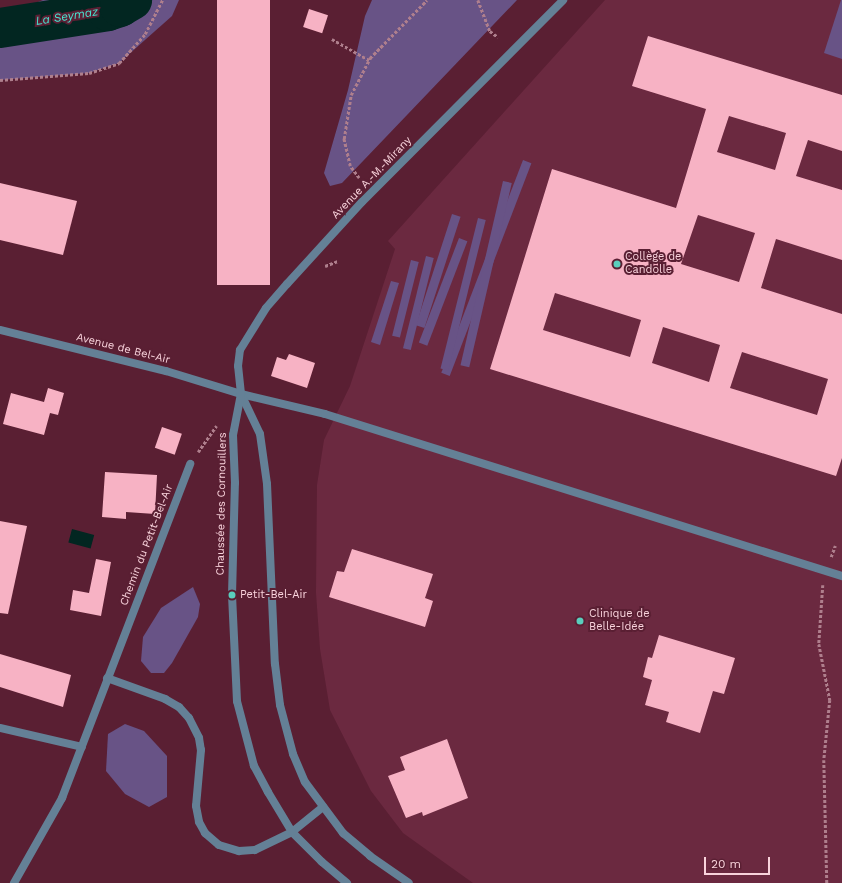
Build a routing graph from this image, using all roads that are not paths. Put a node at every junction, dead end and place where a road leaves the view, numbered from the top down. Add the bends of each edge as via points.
1 (563, 0) edge
2 (0, 330) edge
3 (241, 394) junction
4 (190, 464) road end
5 (842, 576) edge
6 (107, 678) junction
7 (0, 728) edge
8 (82, 747) junction
9 (323, 808) junction
10 (292, 832) junction
11 (14, 883) edge
12 (347, 883) edge
13 (409, 883) edge

1 - 3 street, Avenue A.-M.-Mirany via 362,202 266,308 240,350 238,366
2 - 3 street, Avenue de Bel-Air via 166,371
3 - 5 street, Avenue de Bel-Air via 324,414
3 - 9 street via 260,434 267,484 275,664 284,724 305,782
3 - 10 street, Chaussée des Cornouillers via 233,435 235,483 232,595 237,702 254,766
4 - 6 street, Chemin du Petit-Bel-Air
6 - 8 street, Chemin du Petit-Bel-Air
6 - 10 street via 165,699 189,718 199,738 201,750 196,806 199,822 205,833 219,845 239,851 255,850
7 - 8 street
8 - 11 street, Chemin du Petit-Bel-Air via 62,798
9 - 10 street
9 - 13 street via 343,833 370,856
10 - 12 street, Chaussée des Cornouillers

